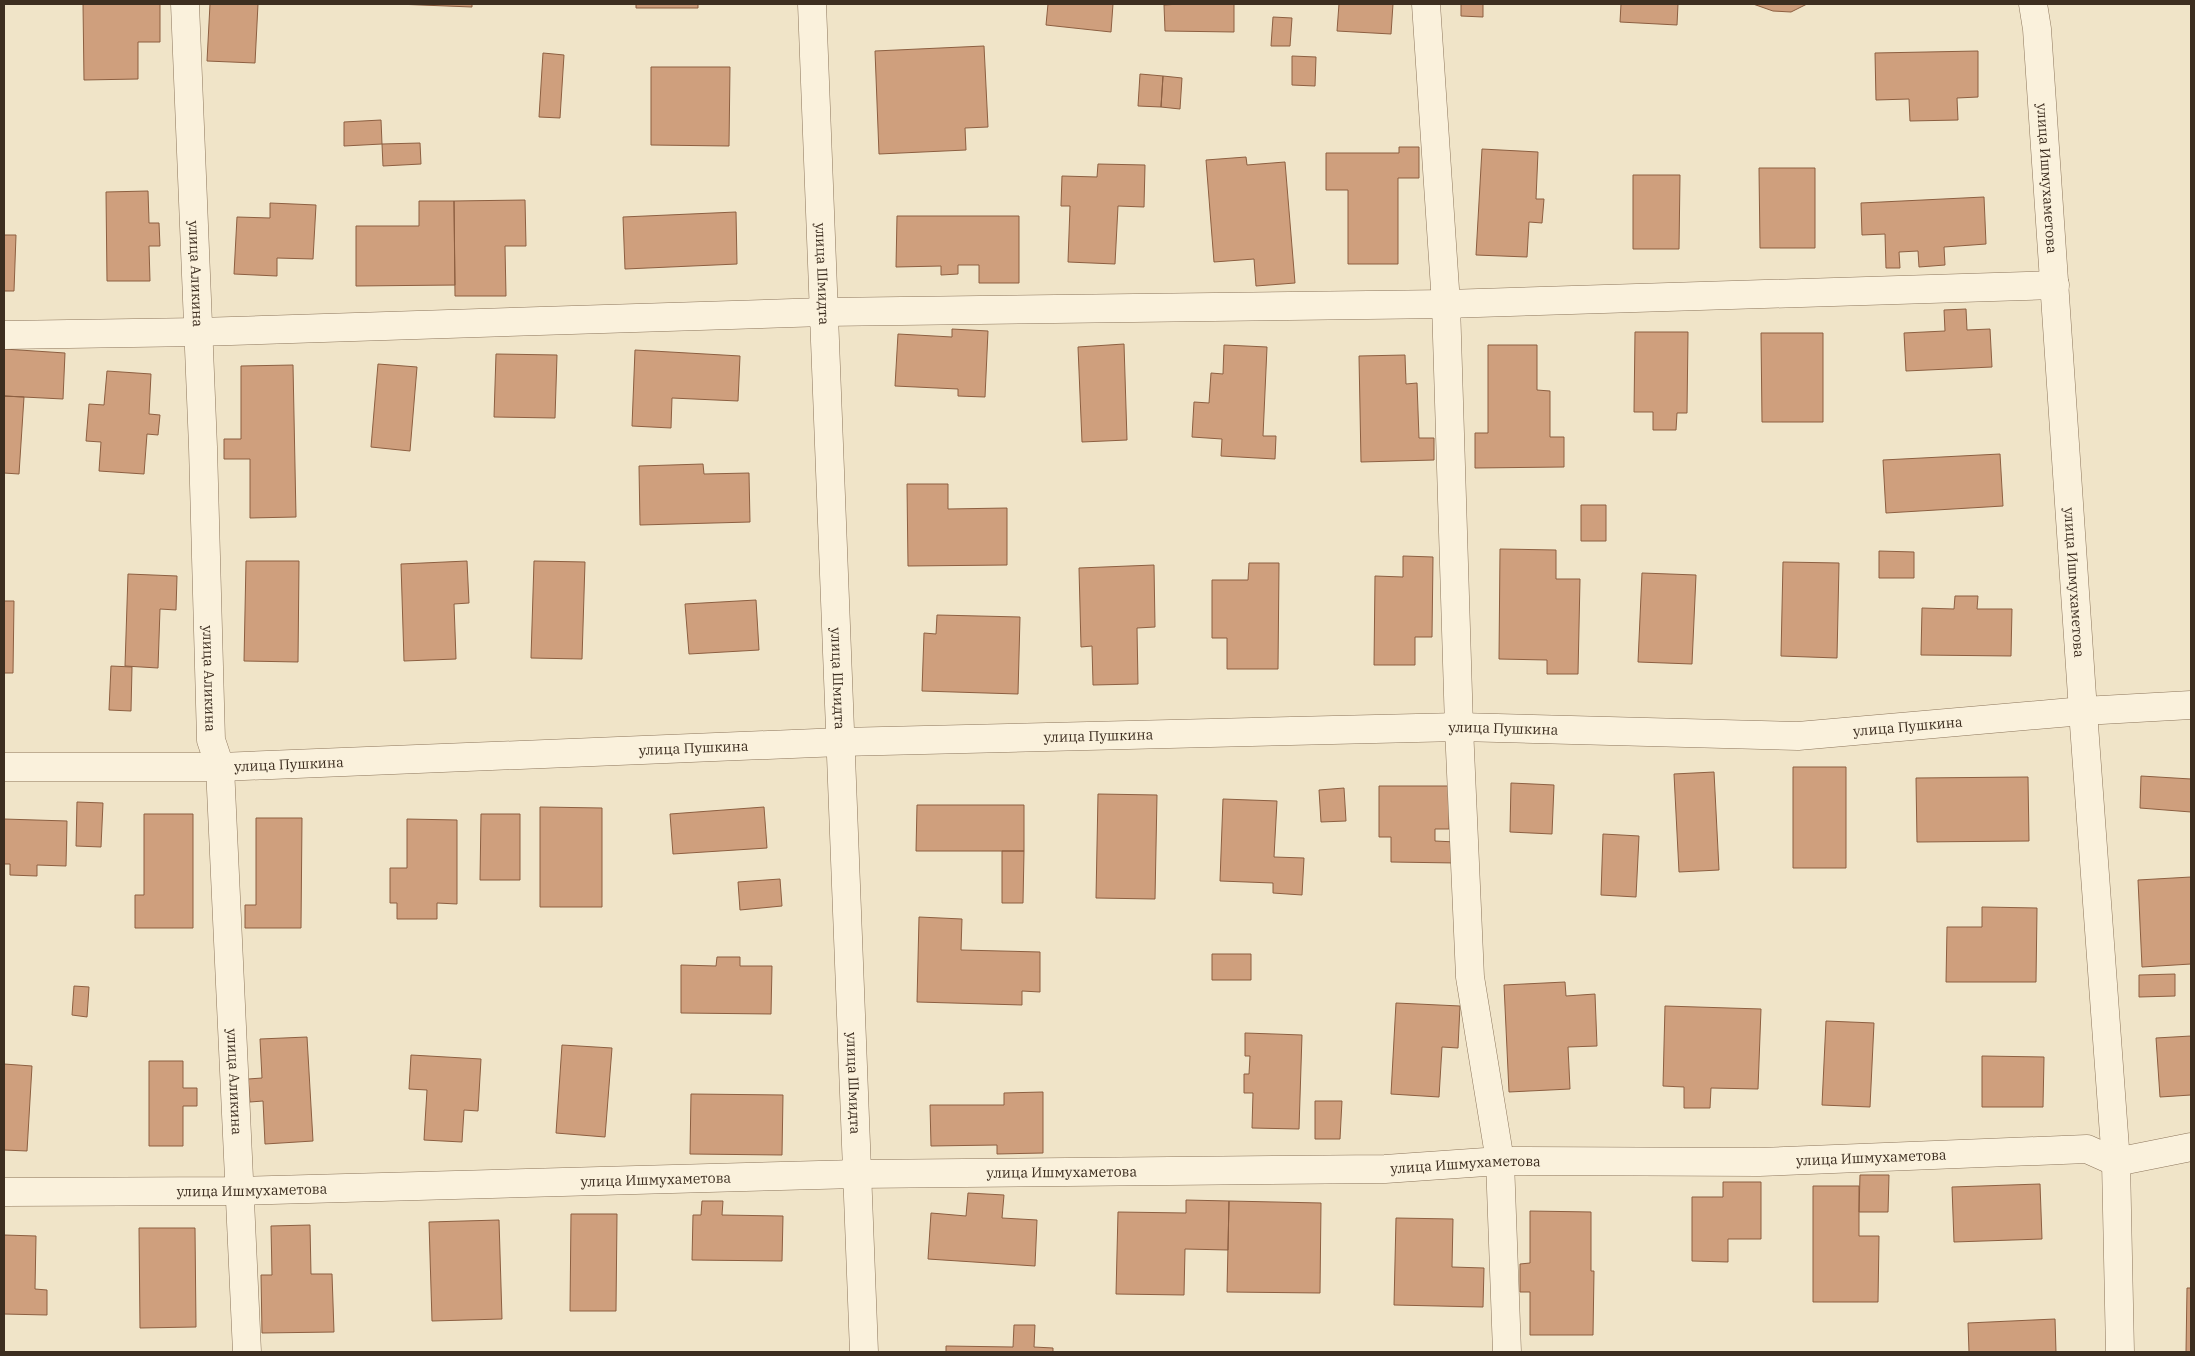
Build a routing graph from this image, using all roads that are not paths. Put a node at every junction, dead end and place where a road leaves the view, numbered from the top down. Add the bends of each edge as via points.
1 (185, 4) edge
2 (812, 4) edge
3 (1426, 4) edge
4 (2033, 4) edge
5 (2055, 285) junction
6 (1446, 304) junction
7 (824, 312) junction
8 (198, 332) junction
9 (4, 335) edge
10 (2191, 705) edge
11 (2083, 711) junction
12 (1459, 727) junction
13 (841, 742) junction
14 (4, 767) edge
15 (220, 767) junction
16 (2191, 1147) edge
17 (1500, 1161) junction
18 (2116, 1162) junction
19 (857, 1174) junction
20 (240, 1191) junction
21 (4, 1192) edge
22 (247, 1352) edge
23 (864, 1352) edge
24 (1507, 1352) edge
25 (2120, 1352) edge

1 - 8 street, улица Аликина
2 - 7 street, улица Шмидта
3 - 6 street
4 - 5 street, улица Ишмухаметова
5 - 6 street
5 - 11 street, улица Ишмухаметова
6 - 7 street
6 - 12 street
7 - 8 street
7 - 13 street, улица Шмидта
8 - 9 street
8 - 15 street, улица Аликина via 210,740
10 - 11 street, улица Пушкина
11 - 12 street, улица Пушкина via 1798,736
11 - 18 street, улица Ишмухаметова
12 - 13 street, улица Пушкина
12 - 17 street via 1470,977
13 - 15 street, улица Пушкина
13 - 19 street, улица Шмидта
14 - 15 street, улица Пушкина
15 - 20 street, улица Аликина
16 - 18 street
17 - 18 street, улица Ишмухаметова via 1759,1162 2087,1149
17 - 19 street, улица Ишмухаметова via 1386,1169
17 - 24 street
18 - 25 street, улица Ишмухаметова
19 - 20 street, улица Ишмухаметова
19 - 23 street, улица Шмидта
20 - 21 street, улица Ишмухаметова
20 - 22 street, улица Аликина

